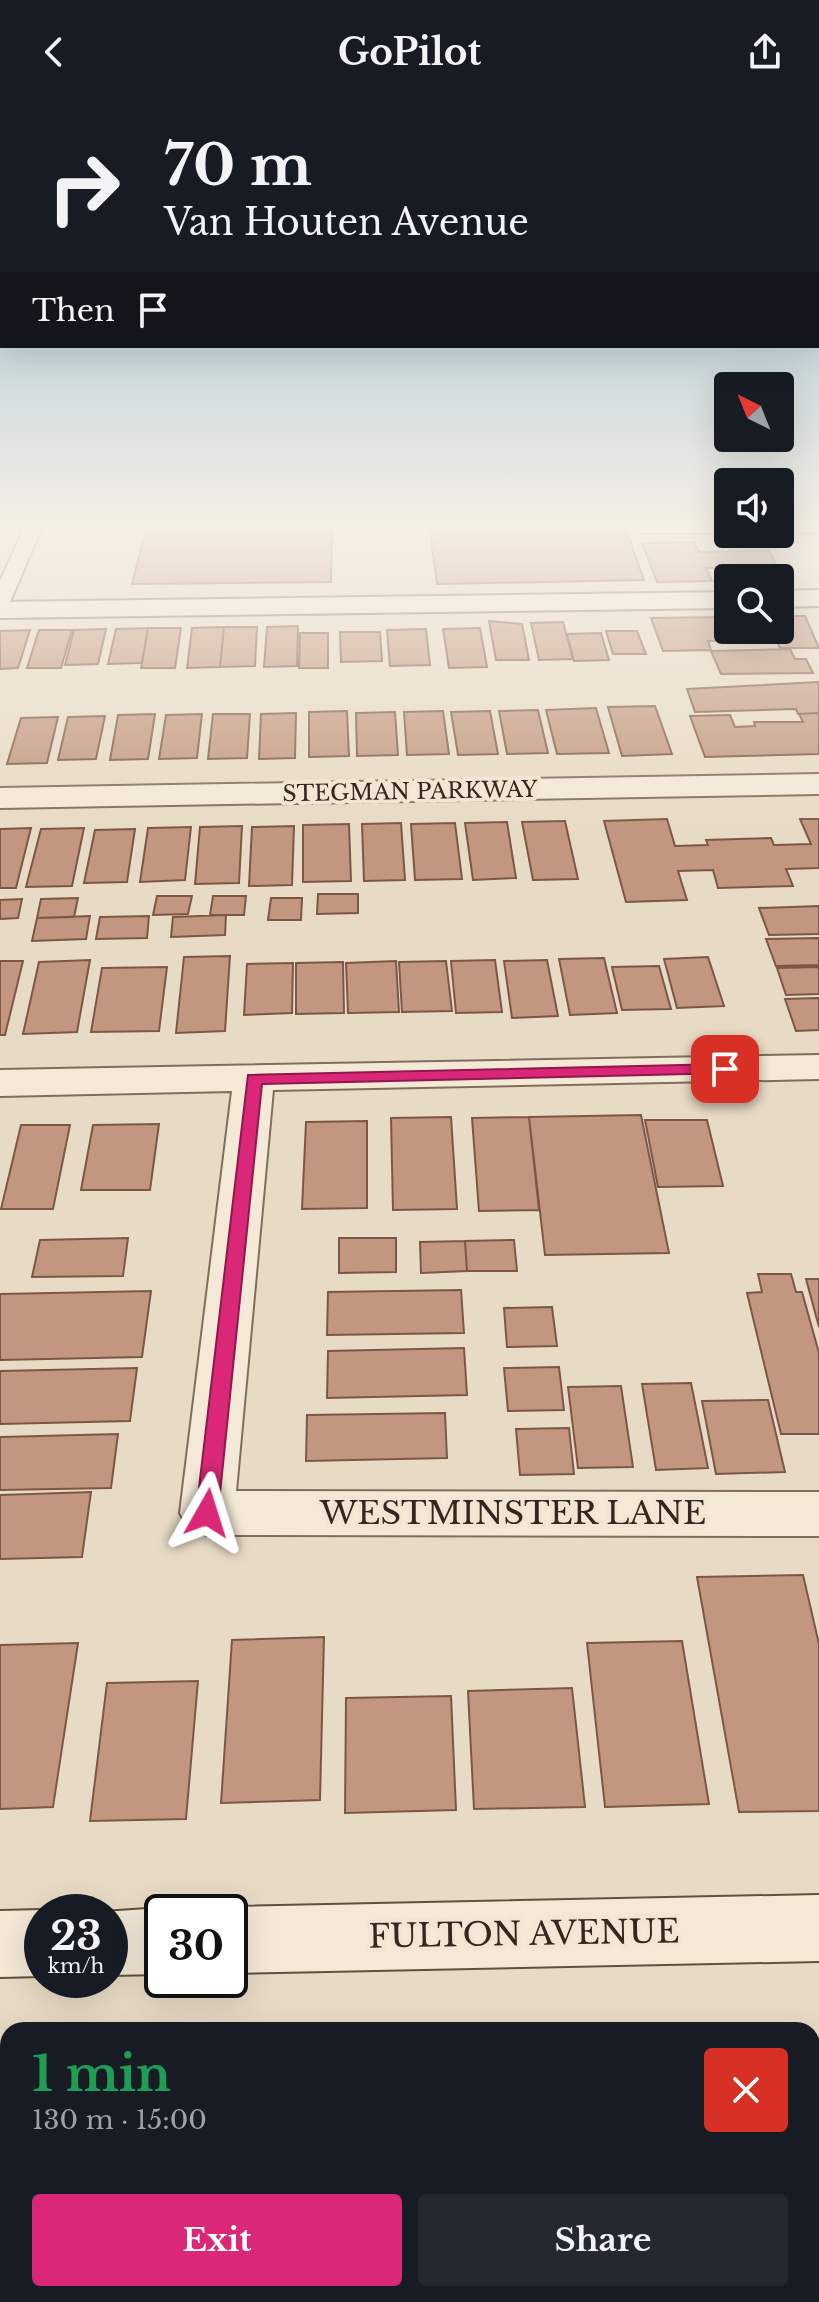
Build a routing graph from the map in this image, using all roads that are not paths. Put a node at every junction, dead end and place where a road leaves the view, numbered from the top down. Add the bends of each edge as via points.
1 (819, 784) edge
2 (0, 798) edge
3 (819, 1067) edge
4 (254, 1079) junction
5 (0, 1083) edge
6 (819, 1514) edge
7 (819, 1928) edge
8 (248, 1940) edge
9 (24, 1943) edge
10 (0, 1944) edge

1 - 2 street, STEGMAN PARKWAY
3 - 4 street
4 - 5 street
4 - 6 street, WESTMINSTER LANE via 207,1513
7 - 8 street, FULTON AVENUE
9 - 10 street

